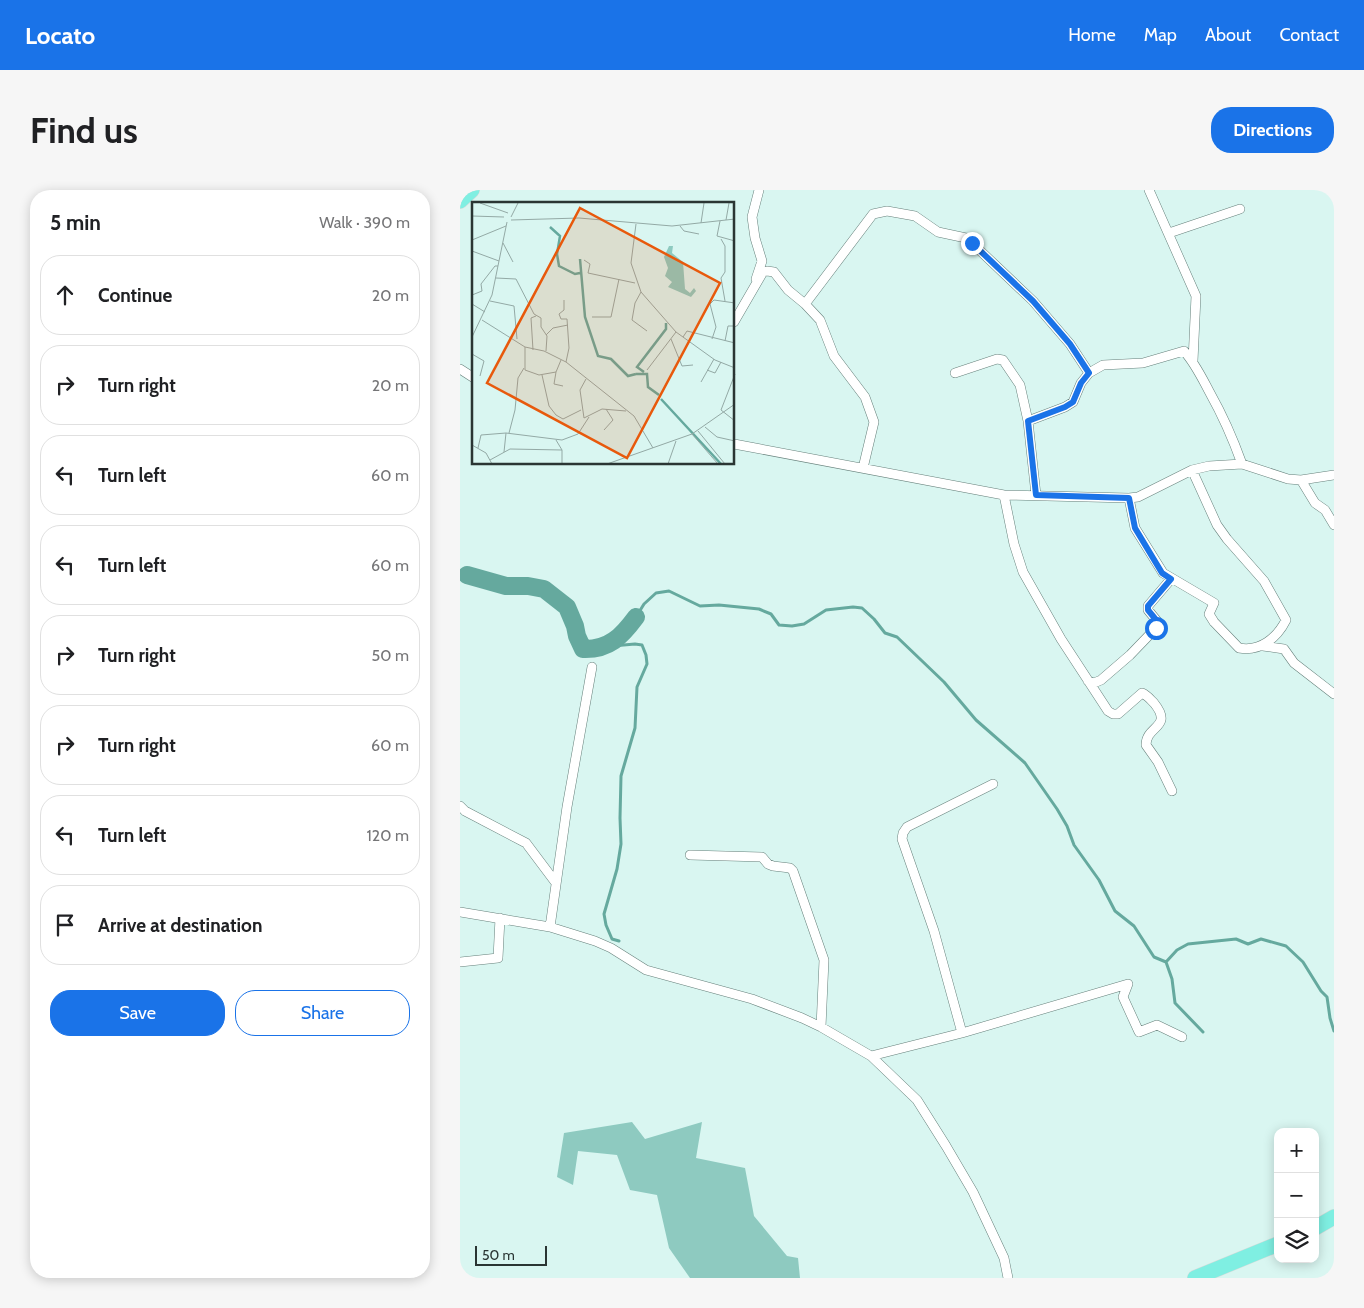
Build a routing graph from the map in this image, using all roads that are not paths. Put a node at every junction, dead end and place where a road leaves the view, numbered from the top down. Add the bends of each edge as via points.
1 (472, 190) edge
2 (759, 190) edge
3 (1150, 190) edge
4 (460, 201) edge
5 (1240, 209) dead end
6 (1168, 234) junction
7 (752, 292) junction
8 (805, 304) junction
9 (735, 320) edge
10 (1193, 361) junction
11 (460, 369) edge
12 (955, 373) dead end
13 (1089, 373) junction
14 (472, 377) edge
15 (1028, 421) junction
16 (735, 444) edge
17 (1242, 464) junction
18 (863, 468) junction
19 (1192, 470) junction
20 (1334, 475) edge
21 (1301, 480) junction
22 (1004, 495) junction
23 (1036, 495) junction
24 (1129, 498) junction
25 (1334, 525) edge
26 (1171, 579) junction
27 (1263, 646) junction
28 (592, 667) dead end
29 (1088, 681) junction
30 (1334, 694) edge
31 (992, 784) dead end
32 (1172, 791) dead end
33 (460, 806) edge
34 (690, 855) dead end
35 (556, 883) junction
36 (460, 912) edge
37 (500, 918) junction
38 (550, 927) junction
39 (460, 962) edge
40 (821, 1027) junction
41 (962, 1033) junction
42 (1182, 1037) dead end
43 (871, 1056) junction
44 (1334, 1218) edge
45 (1319, 1226) edge
46 (1274, 1246) edge
47 (1008, 1278) edge
48 (1195, 1278) edge

1 - 4 main road
2 - 7 street via 752,217 762,260
3 - 6 street
5 - 6 street
6 - 10 street via 1196,296
7 - 8 street via 763,272 770,271
7 - 9 street
8 - 13 street via 873,214 887,211 915,216 938,232 966,238 972,243 1033,301 1070,344
8 - 18 street via 820,320 834,356 872,411 874,422
10 - 13 street via 1184,351 1143,363 1103,365
10 - 17 street via 1232,435
11 - 14 street
12 - 15 street via 997,359 1003,360 1020,385
13 - 15 street via 1073,402
15 - 23 street
16 - 18 street
17 - 19 street
17 - 21 street
18 - 22 street
19 - 24 street via 1138,497
19 - 27 street via 1217,525 1264,581 1286,620
20 - 21 street
21 - 25 street
22 - 23 street
22 - 29 street via 1023,572
23 - 24 street
24 - 26 street via 1138,532 1162,573
26 - 27 street via 1214,603 1209,614 1239,648
26 - 29 street via 1148,606 1157,621 1156,628 1101,680
27 - 30 street via 1284,649 1294,663
28 - 35 street
29 - 32 street via 1113,714 1118,714 1142,693 1159,710 1162,718 1146,745
31 - 41 street via 907,827 902,833
33 - 35 street via 526,843
34 - 40 street via 762,857 768,864 790,868 824,960
35 - 38 street
36 - 37 street
37 - 38 street
37 - 39 street via 498,958
38 - 40 street via 611,948 646,970 752,999
40 - 43 street
41 - 42 street via 1128,984 1123,996 1139,1032 1157,1025
41 - 43 street
43 - 47 street via 917,1100 946,1146 973,1192 1004,1258
44 - 45 main road
46 - 48 main road

